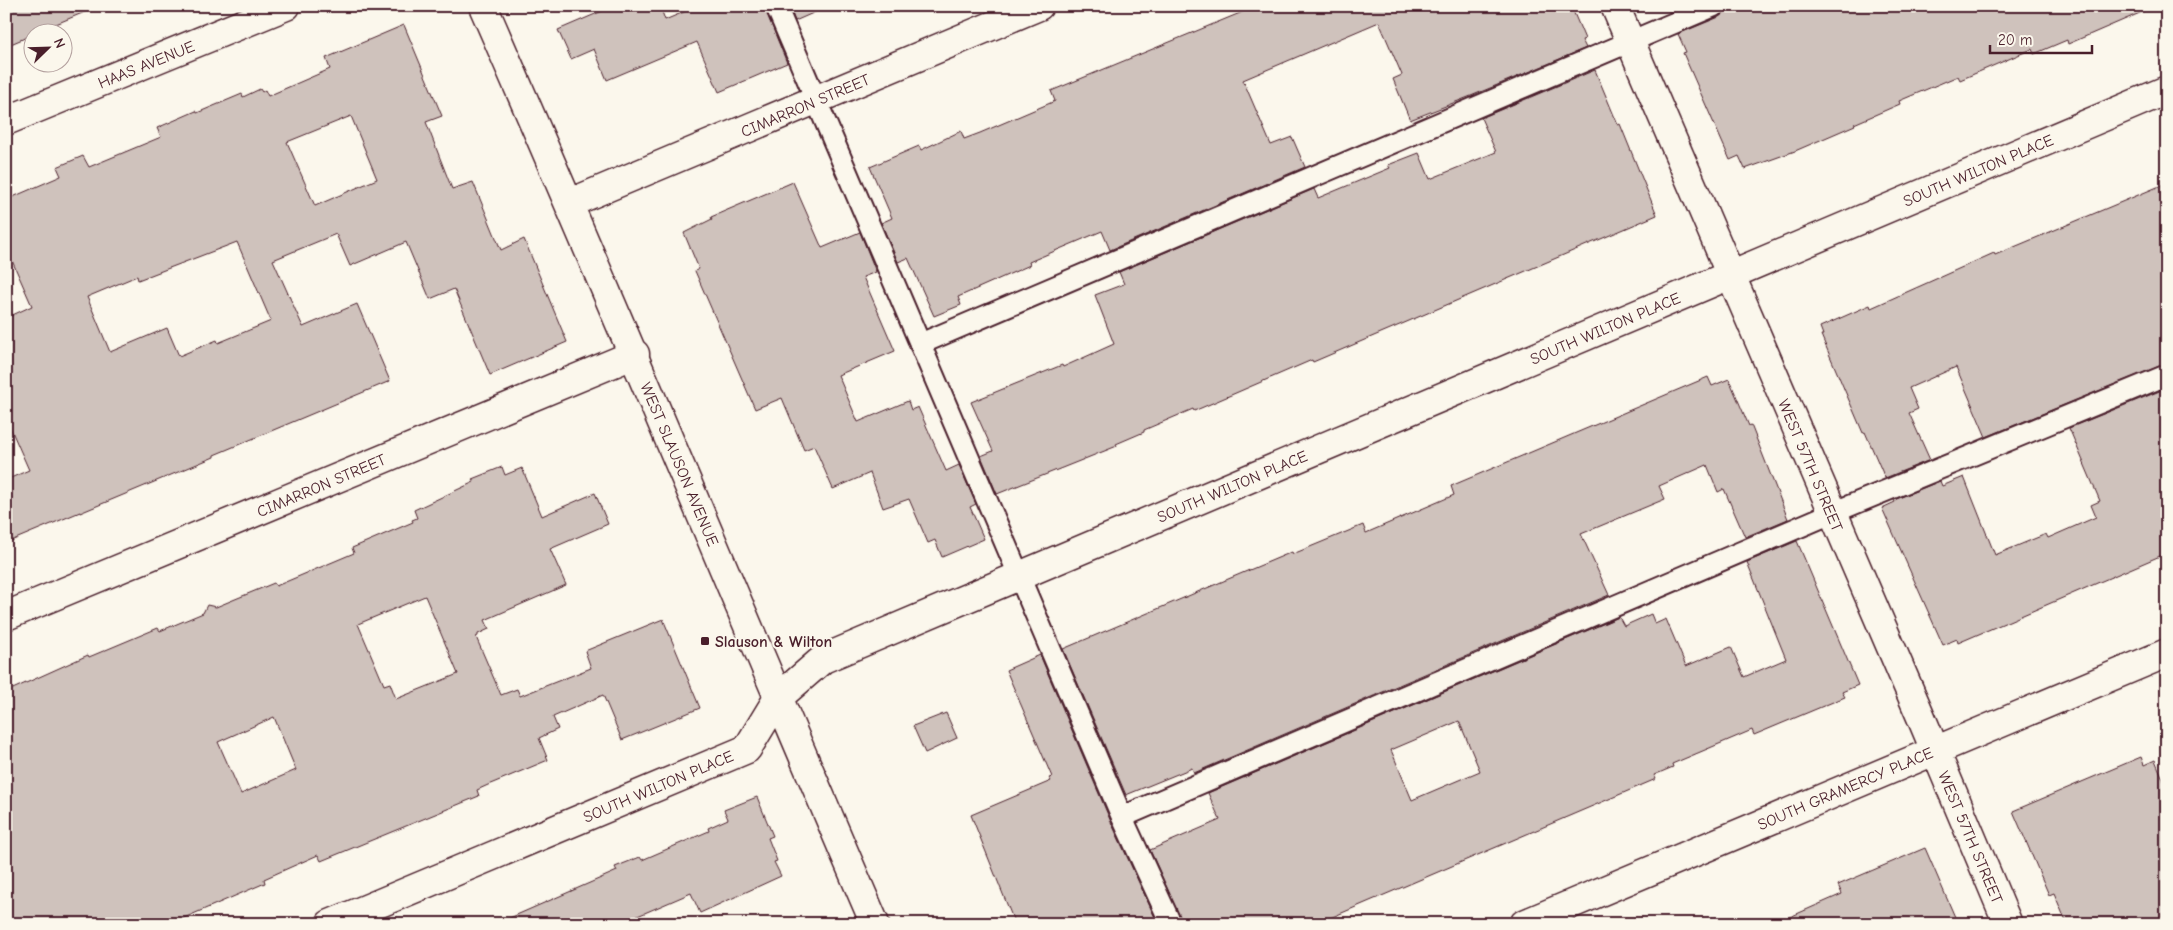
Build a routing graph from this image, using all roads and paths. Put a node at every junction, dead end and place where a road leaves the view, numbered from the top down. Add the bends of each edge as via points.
1 (286, 6) edge
2 (483, 6) edge
3 (776, 6) edge
4 (1039, 6) edge
5 (1615, 6) edge
6 (1714, 6) edge
7 (1630, 43) junction
8 (2167, 90) edge
9 (816, 100) junction
10 (6, 121) edge
11 (570, 204) junction
12 (1730, 275) junction
13 (920, 344) junction
14 (635, 354) junction
15 (2167, 375) edge
16 (1832, 513) junction
17 (1020, 576) junction
18 (6, 616) edge
19 (2167, 653) edge
20 (778, 698) junction
21 (1935, 751) junction
22 (1122, 817) junction
23 (330, 924) edge
24 (875, 924) edge
25 (1171, 924) edge
26 (1524, 924) edge
27 (2008, 924) edge

1 - 10 street, HAAS AVENUE
2 - 11 street, WEST SLAUSON AVENUE
3 - 9 lane
4 - 9 street, CIMARRON STREET
5 - 7 street, WEST 57TH STREET
6 - 7 lane
7 - 12 street, WEST 57TH STREET
7 - 13 lane
8 - 12 street, SOUTH WILTON PLACE
9 - 11 street, CIMARRON STREET
9 - 13 lane
11 - 14 street, WEST SLAUSON AVENUE
12 - 16 street, WEST 57TH STREET
12 - 17 street, SOUTH WILTON PLACE
13 - 17 lane
14 - 18 street, CIMARRON STREET
14 - 20 street, WEST SLAUSON AVENUE
15 - 16 lane
16 - 21 street, WEST 57TH STREET
16 - 22 lane
17 - 20 street, SOUTH WILTON PLACE via 822,659
17 - 22 lane
19 - 21 street, SOUTH GRAMERCY PLACE
20 - 23 street, SOUTH WILTON PLACE via 747,749
20 - 24 street, WEST SLAUSON AVENUE
21 - 26 street, SOUTH GRAMERCY PLACE
21 - 27 street, WEST 57TH STREET
22 - 25 lane

